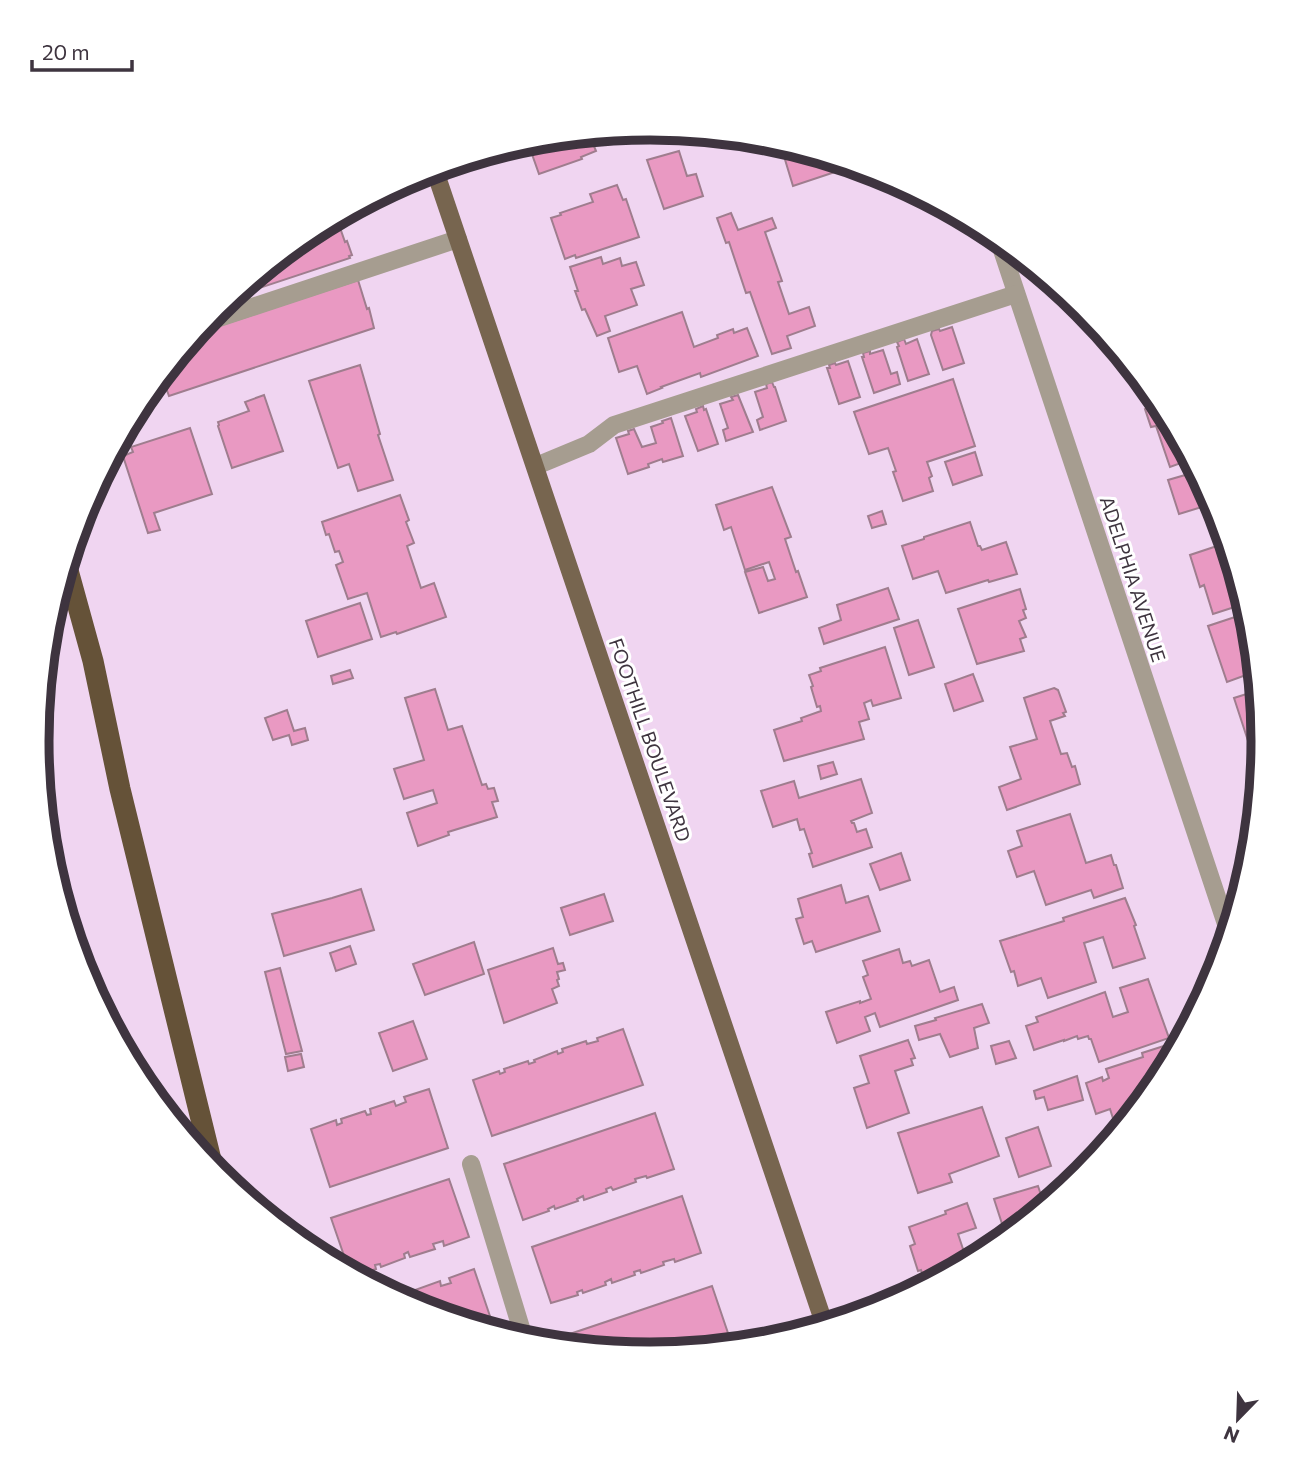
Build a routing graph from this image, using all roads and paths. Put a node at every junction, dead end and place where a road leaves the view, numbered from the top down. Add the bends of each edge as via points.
1 (438, 178) edge
2 (458, 239) junction
3 (1003, 254) edge
4 (1016, 294) junction
5 (225, 316) edge
6 (536, 466) junction
7 (71, 580) edge
8 (1225, 920) edge
9 (208, 1149) edge
10 (471, 1164) dead end
11 (822, 1317) edge
12 (516, 1327) edge

1 - 2 main road, FOOTHILL BOULEVARD
2 - 5 street
2 - 6 main road, FOOTHILL BOULEVARD
3 - 4 street, ADELPHIA AVENUE
4 - 6 street via 614,425 589,444
4 - 8 street, ADELPHIA AVENUE
6 - 11 main road, FOOTHILL BOULEVARD
7 - 9 highway
10 - 12 street

